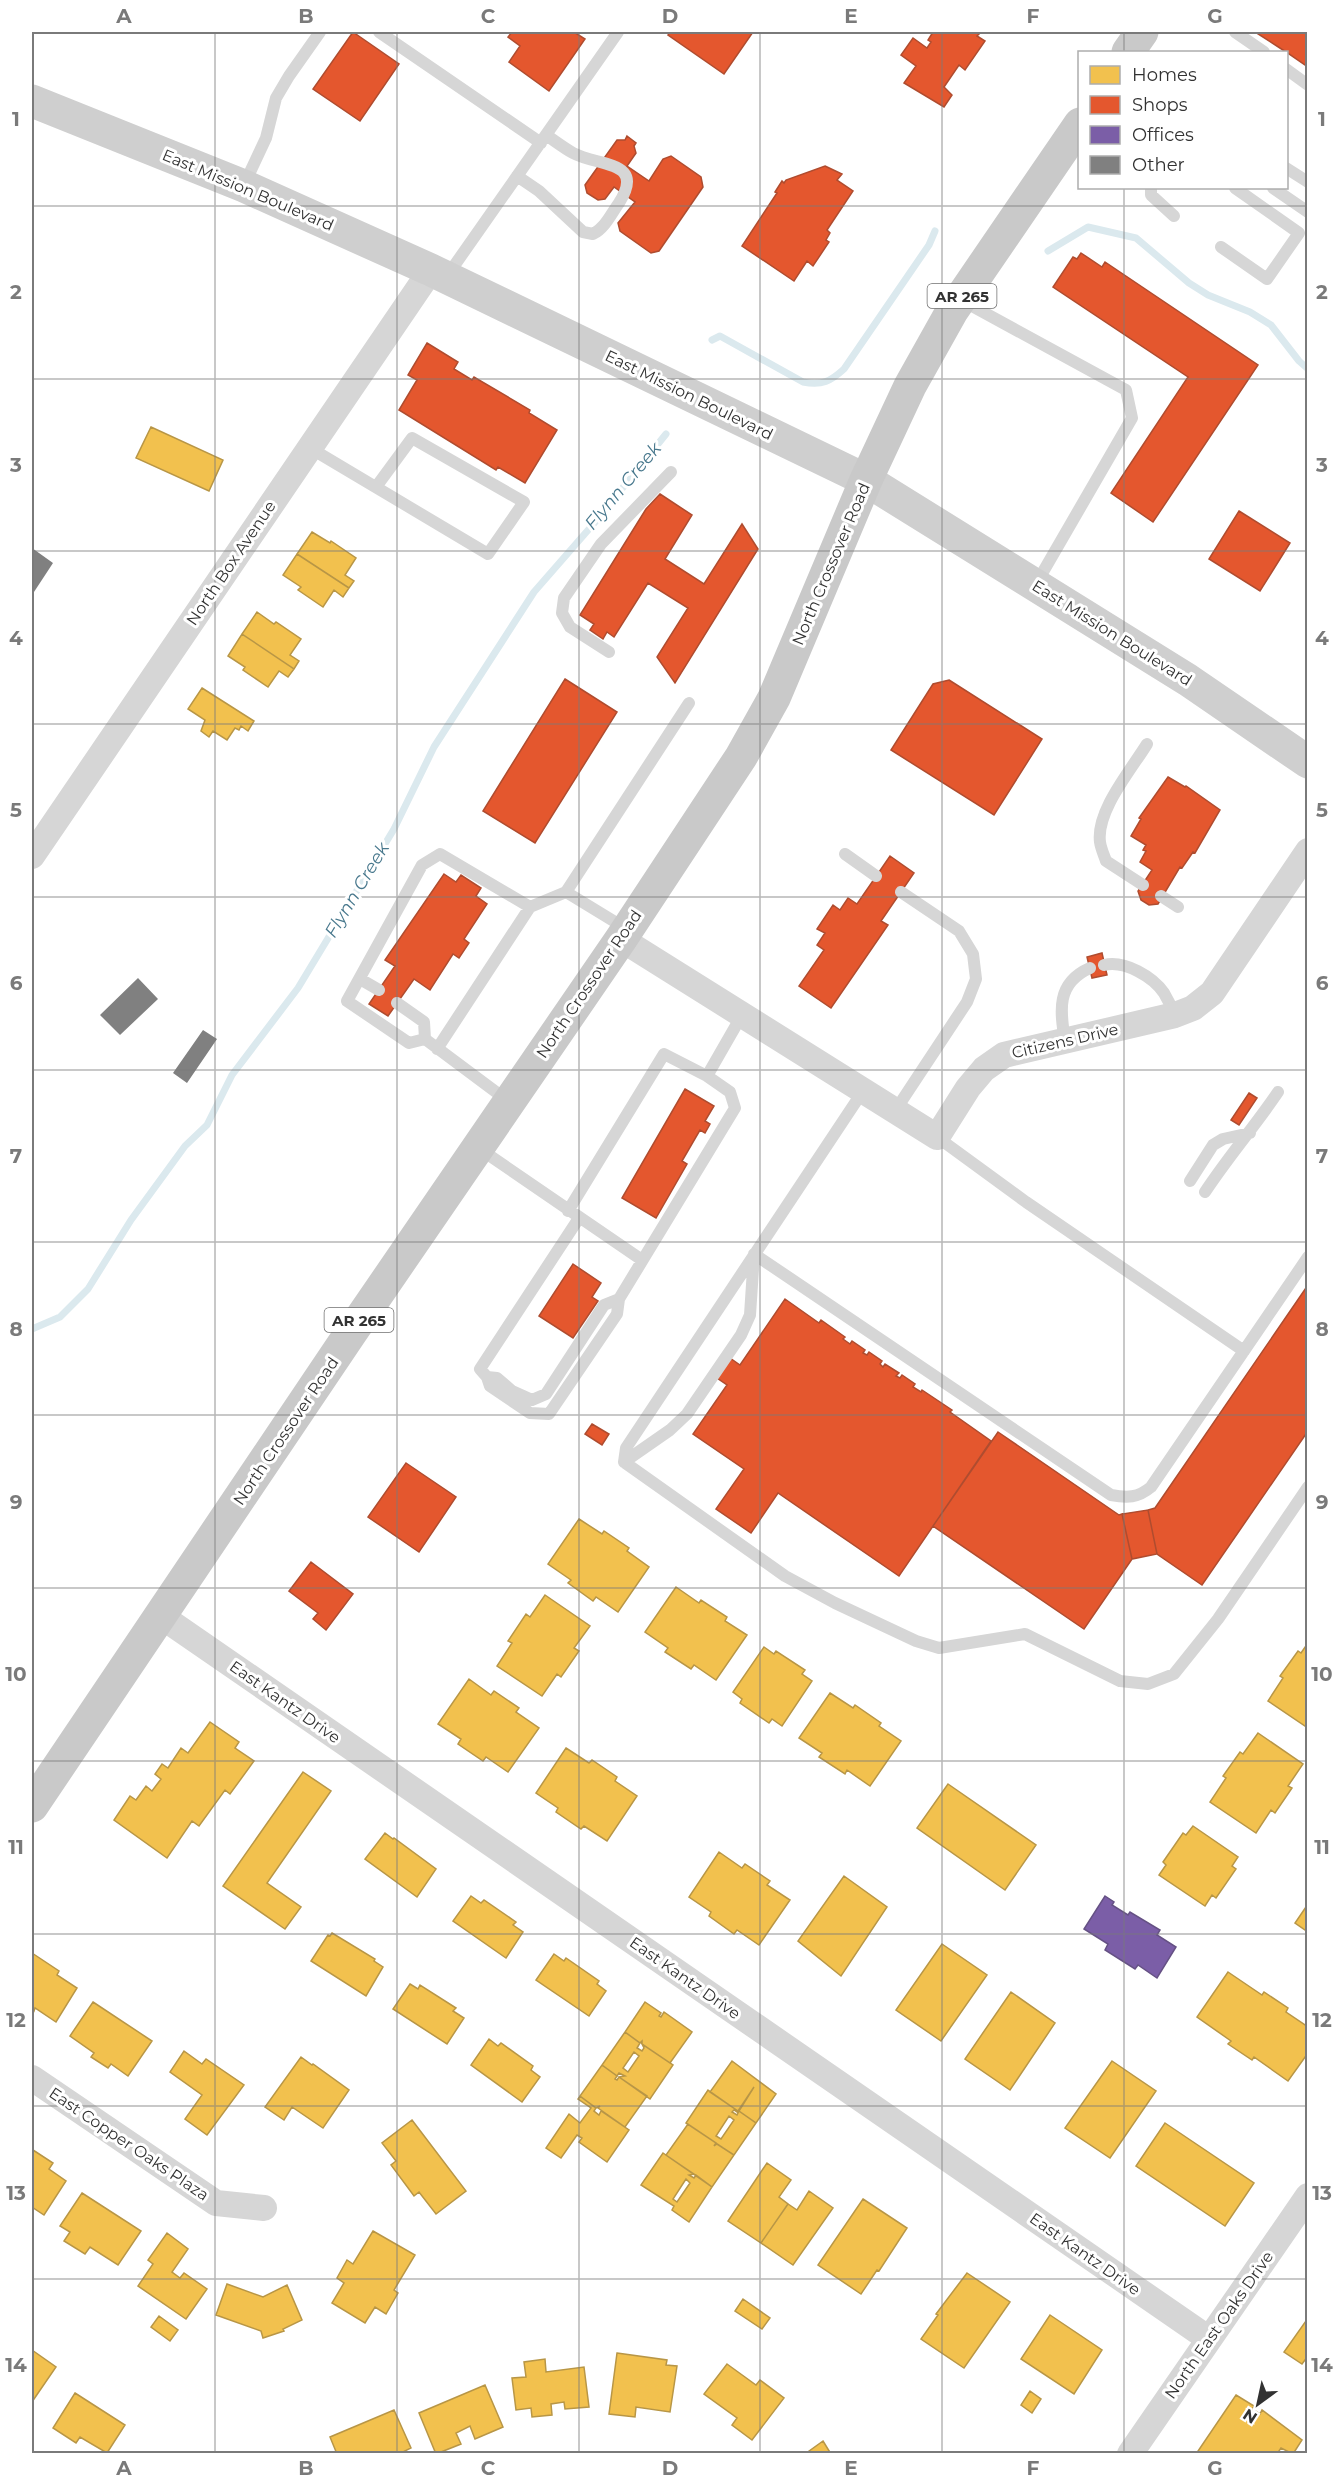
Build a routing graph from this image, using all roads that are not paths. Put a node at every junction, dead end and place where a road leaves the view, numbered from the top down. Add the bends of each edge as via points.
1 (320, 32) edge
2 (379, 32) edge
3 (618, 32) edge
4 (1235, 32) edge
5 (1263, 51) edge
6 (1288, 70) edge
7 (1308, 85) edge
8 (32, 101) edge
9 (1078, 127) edge
10 (543, 139) junction
11 (1288, 169) edge
12 (517, 176) junction
13 (1308, 182) edge
14 (244, 186) junction
15 (1151, 189) edge
16 (1236, 189) edge
17 (1274, 189) edge
18 (1308, 212) edge
19 (1174, 216) dead end
20 (1221, 247) dead end
21 (439, 274) junction
22 (960, 299) junction
23 (310, 448) junction
24 (671, 472) dead end
25 (866, 480) junction
26 (376, 487) junction
27 (1035, 585) junction
28 (609, 652) dead end
29 (689, 703) dead end
30 (1147, 744) dead end
31 (1308, 762) edge
32 (845, 854) dead end
33 (32, 856) edge
34 (1303, 867) edge
35 (876, 876) dead end
36 (1143, 885) dead end
37 (566, 892) junction
38 (901, 892) dead end
39 (1161, 896) dead end
40 (530, 907) junction
41 (1178, 907) dead end
42 (624, 934) junction
43 (1104, 964) dead end
44 (1090, 968) dead end
45 (360, 979) junction
46 (379, 990) dead end
47 (397, 1003) dead end
48 (742, 1015) junction
49 (1175, 1015) junction
50 (425, 1039) junction
51 (1065, 1041) junction
52 (437, 1048) junction
53 (707, 1076) junction
54 (863, 1091) junction
55 (1278, 1092) dead end
56 (509, 1101) junction
57 (895, 1111) junction
58 (1250, 1133) junction
59 (937, 1137) junction
60 (478, 1148) junction
61 (1190, 1182) dead end
62 (1205, 1192) dead end
63 (574, 1215) junction
64 (754, 1254) junction
65 (1308, 1257) edge
66 (642, 1260) junction
67 (619, 1299) junction
68 (1244, 1351) junction
69 (487, 1377) junction
70 (624, 1462) junction
71 (1308, 1487) edge
72 (161, 1616) junction
73 (32, 1806) edge
74 (32, 2078) edge
75 (1307, 2199) edge
76 (264, 2208) dead end
77 (1209, 2339) junction
78 (1130, 2454) edge

1 - 14 lane via 276,98 266,138
2 - 10 lane
3 - 10 lane
4 - 5 lane
6 - 7 lane
8 - 14 main road, East Mission Boulevard
9 - 22 main road, North Crossover Road / AR 265
10 - 12 lane
10 - 12 lane via 625,174 629,181 627,190 601,230 593,234 583,232
11 - 13 lane
12 - 21 lane
14 - 21 main road, East Mission Boulevard
15 - 19 lane via 1151,195
16 - 20 lane via 1299,234 1267,279
17 - 18 lane
21 - 23 street, North Box Avenue
21 - 25 main road, East Mission Boulevard
22 - 25 main road, North Crossover Road / AR 265 via 909,386
22 - 27 lane via 1126,390 1132,417
23 - 26 lane
23 - 33 street, North Box Avenue
24 - 28 lane via 602,544 564,598 562,613 570,627
25 - 27 main road, East Mission Boulevard
25 - 42 main road, North Crossover Road / AR 265 via 774,698 741,757
26 - 26 lane via 488,554 524,502 412,438
27 - 31 main road, East Mission Boulevard via 1188,680
29 - 37 lane
30 - 36 lane via 1108,805 1100,842 1106,861
32 - 35 lane
34 - 49 street, Citizens Drive via 1212,993 1193,1008
37 - 40 lane
37 - 42 lane
38 - 57 lane via 959,932 973,954 976,980 967,1002
39 - 41 lane
40 - 45 lane via 440,854 422,865
40 - 52 lane
42 - 48 street
42 - 56 main road, North Crossover Road / AR 265
43 - 49 lane via 1118,964 1143,975 1163,992
44 - 51 lane via 1077,976 1062,998
45 - 46 lane
45 - 50 lane via 347,1001 409,1043
47 - 50 lane via 424,1022
48 - 53 lane
48 - 54 street
49 - 51 street, Citizens Drive
50 - 52 lane
51 - 59 street, Citizens Drive via 1004,1055 984,1069
52 - 56 lane
53 - 63 lane via 664,1054
53 - 66 lane via 730,1092 735,1108
54 - 57 street
54 - 64 lane
55 - 58 lane
56 - 60 main road, North Crossover Road / AR 265
57 - 59 street
58 - 61 lane via 1213,1145
58 - 62 lane via 1229,1155
59 - 68 lane
60 - 63 lane
60 - 72 main road, North Crossover Road / AR 265
63 - 66 lane
63 - 69 lane via 480,1369
64 - 68 lane via 1111,1495 1142,1495 1151,1487
64 - 70 lane via 626,1448
64 - 70 lane via 750,1315 741,1335 687,1414
65 - 68 lane
66 - 67 lane
67 - 69 lane via 604,1305 546,1394 532,1400 512,1391 497,1378
67 - 69 lane via 617,1314 549,1414 530,1413 490,1386
70 - 71 lane via 785,1576 916,1641 939,1648 1025,1634 1120,1681 1148,1684 1174,1674 1218,1619
72 - 73 main road, North Crossover Road / AR 265
72 - 77 street, East Kantz Drive
74 - 76 street, East Copper Oaks Plaza via 216,2203
75 - 77 street, North East Oaks Drive
77 - 78 street, North East Oaks Drive

